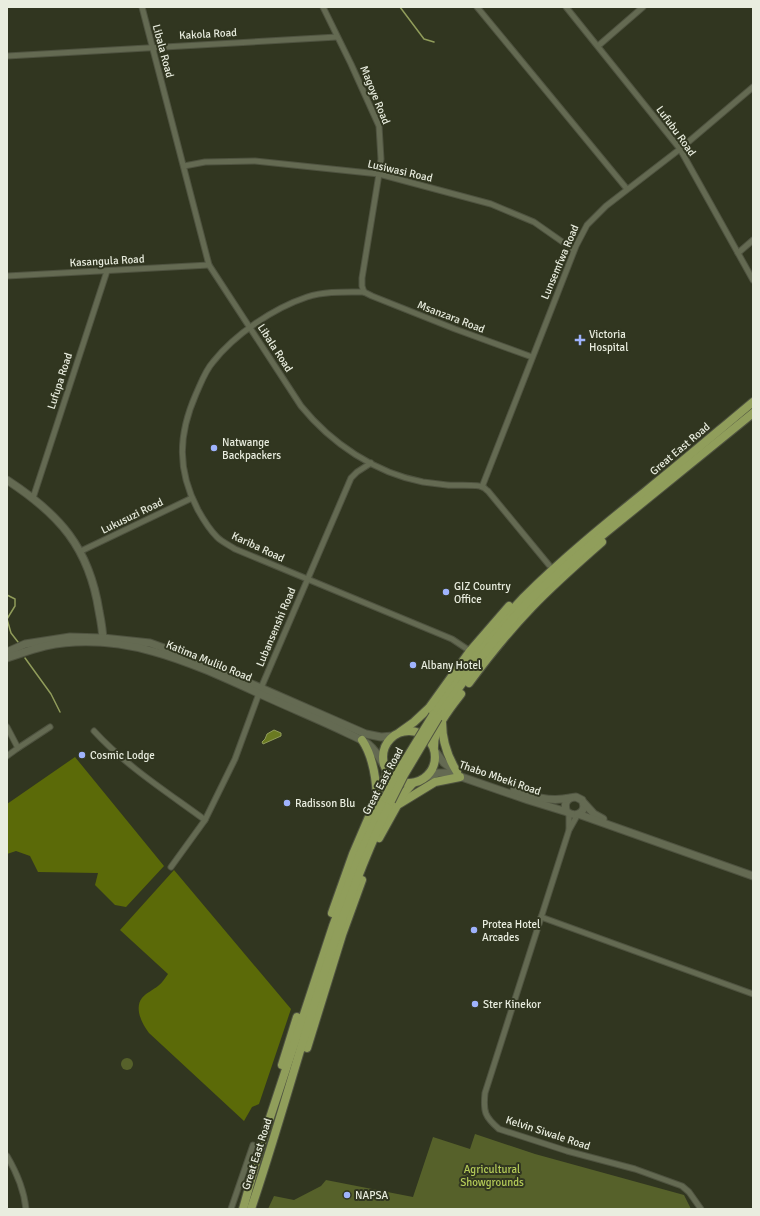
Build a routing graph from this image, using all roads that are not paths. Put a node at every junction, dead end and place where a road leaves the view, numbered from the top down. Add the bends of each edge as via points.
1 (142, 7) edge
2 (323, 7) edge
3 (478, 7) edge
4 (566, 7) edge
5 (643, 7) edge
6 (338, 37) junction
7 (598, 46) junction
8 (151, 48) junction
9 (7, 56) edge
10 (753, 87) edge
11 (680, 149) junction
12 (184, 166) junction
13 (379, 174) junction
14 (627, 189) junction
15 (753, 240) edge
16 (574, 250) junction
17 (738, 253) junction
18 (209, 265) junction
19 (107, 271) junction
20 (7, 276) edge
21 (753, 280) edge
22 (364, 292) junction
23 (251, 328) junction
24 (532, 357) junction
25 (753, 402) edge
26 (753, 413) edge
27 (371, 463) junction
28 (7, 480) edge
29 (482, 487) junction
30 (33, 498) junction
31 (192, 498) junction
32 (622, 514) junction
33 (81, 552) junction
34 (549, 565) junction
35 (307, 580) junction
36 (103, 641) junction
37 (470, 651) junction
38 (7, 652) edge
39 (7, 658) edge
40 (260, 691) junction
41 (437, 718) junction
42 (7, 727) edge
43 (50, 727) dead end
44 (94, 731) dead end
45 (397, 734) junction
46 (362, 740) junction
47 (18, 748) junction
48 (435, 749) junction
49 (7, 756) edge
50 (383, 764) junction
51 (387, 772) junction
52 (459, 775) junction
53 (425, 778) junction
54 (413, 783) junction
55 (570, 798) junction
56 (387, 801) junction
57 (584, 803) junction
58 (568, 812) junction
59 (578, 814) junction
60 (205, 820) junction
61 (569, 830) junction
62 (626, 832) junction
63 (171, 868) dead end
64 (753, 876) edge
65 (541, 917) junction
66 (753, 994) edge
67 (253, 1144) dead end
68 (7, 1156) edge
69 (26, 1209) edge
70 (231, 1209) edge
71 (243, 1209) edge
72 (251, 1209) edge
73 (701, 1209) edge

1 - 8 street, Libala Road
2 - 6 street, Magoye Road
3 - 14 street
4 - 7 street, Lufubu Road
5 - 7 street
6 - 8 street, Kakola Road
6 - 13 street, Magoye Road via 379,126
7 - 11 street, Lufubu Road
8 - 9 street, Kakola Road
8 - 12 street, Libala Road
10 - 11 street, Lunsemfwa Road
11 - 14 street, Lunsemfwa Road
11 - 17 street, Lufubu Road
12 - 13 street, Lusiwasi Road via 206,162 255,161
12 - 18 street, Libala Road
13 - 16 street, Lusiwasi Road via 491,204 534,222
13 - 22 street, Magoye Road via 362,278
14 - 16 street, Lunsemfwa Road via 587,225
15 - 17 street
16 - 24 street, Lunsemfwa Road
17 - 21 street, Lufubu Road
18 - 19 street, Kasangula Road
18 - 23 street, Libala Road
19 - 20 street, Kasangula Road
19 - 30 street, Lufupa Road
22 - 23 street, Kariba Road via 308,297 277,311
22 - 24 street, Msanzara Road via 455,330
23 - 27 street, Libala Road via 314,422 331,437
23 - 31 street, Kariba Road via 232,342 212,363 189,411 181,453
24 - 29 street, Lunsemfwa Road
25 - 32 main road, Great East Road
26 - 32 main road, Great East Road
27 - 29 street, Libala Road via 381,469 422,482
27 - 35 street, Lubansenshi Road via 351,478
28 - 30 main road
29 - 34 street
30 - 33 main road via 61,524
31 - 33 street, Lukusuzi Road
31 - 35 street, Kariba Road via 201,516 217,537 235,549
32 - 34 main road, Great East Road via 601,522
32 - 41 main road, Great East Road via 508,624
33 - 36 main road via 97,598
34 - 37 main road, Great East Road via 499,616
35 - 37 street, Kariba Road via 452,639
35 - 40 street, Lubansenshi Road
36 - 38 main road, Katima Mulilo Road via 70,637 25,644
36 - 39 main road, Katima Mulilo Road via 55,644
36 - 40 main road, Katima Mulilo Road via 139,641 174,651
37 - 45 main road, Great East Road via 429,708
40 - 45 main road, Katima Mulilo Road via 366,734 381,737
40 - 46 main road, Katima Mulilo Road
40 - 60 street, Lubansenshi Road via 235,759
41 - 48 main road, Great East Road
41 - 52 main road via 444,743
41 - 56 main road, Great East Road, bridge
42 - 47 street
43 - 47 street
44 - 60 street via 104,743 145,776
45 - 48 main road via 409,730 418,732 430,740
45 - 50 main road via 387,742 383,750
46 - 50 main road, Katima Mulilo Road via 372,747
46 - 56 main road via 368,749 372,766
47 - 49 street
48 - 52 main road, Thabo Mbeki Road via 444,763
48 - 53 main road via 434,766
50 - 51 main road
51 - 54 main road via 398,781
51 - 56 main road, Great East Road via 383,784
52 - 53 main road, Thabo Mbeki Road via 443,772
52 - 55 main road, Thabo Mbeki Road via 538,798
52 - 56 main road via 435,782 410,796
52 - 58 main road, Thabo Mbeki Road
53 - 54 main road
54 - 56 main road, Great East Road via 404,793
55 - 57 main road, Thabo Mbeki Road via 579,798
55 - 58 main road via 565,806
56 - 71 main road, Great East Road via 359,857 333,926 260,1148
56 - 72 main road, Great East Road via 338,929
57 - 59 main road via 582,811
57 - 62 main road, Thabo Mbeki Road via 594,814
58 - 59 main road, Thabo Mbeki Road via 572,815
58 - 61 street, Kelvin Siwale Road
59 - 61 street, Kelvin Siwale Road
59 - 62 main road, Thabo Mbeki Road
60 - 63 street, Lubansenshi Road
61 - 65 street, Kelvin Siwale Road
62 - 64 main road, Thabo Mbeki Road
65 - 66 street
65 - 73 street, Kelvin Siwale Road via 485,1093 485,1115 499,1129 635,1169 682,1186
67 - 70 street
68 - 69 street via 25,1196

